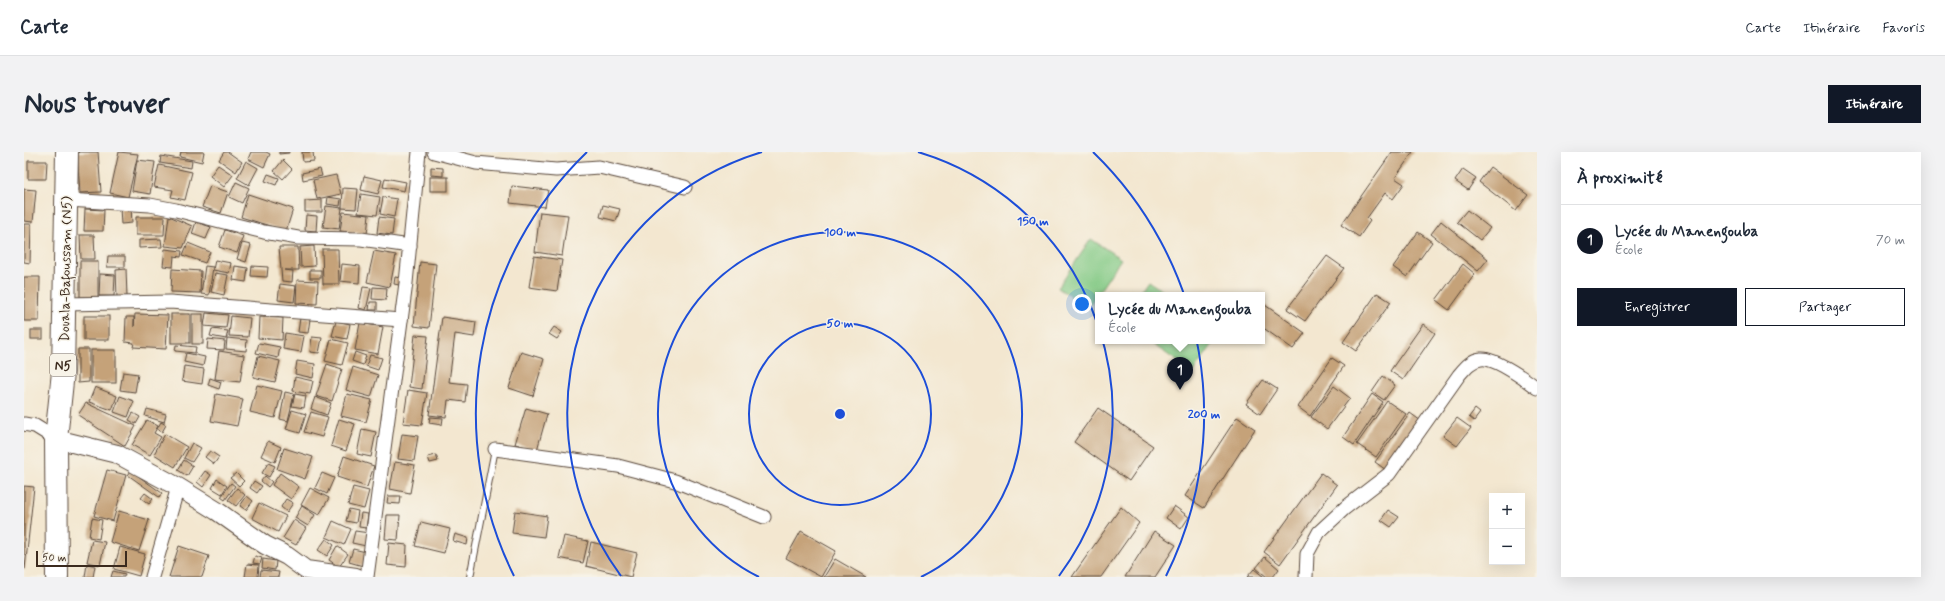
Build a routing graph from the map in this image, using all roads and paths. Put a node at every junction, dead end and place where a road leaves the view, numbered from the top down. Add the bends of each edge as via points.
1 (67, 152) edge
2 (419, 152) edge
3 (434, 152) edge
4 (684, 186) dead end
5 (67, 200) junction
6 (410, 246) junction
7 (65, 304) junction
8 (401, 320) junction
9 (1537, 388) edge
10 (24, 424) edge
11 (56, 439) junction
12 (495, 449) joint
13 (178, 487) junction
14 (764, 518) dead end
15 (57, 577) edge
16 (152, 577) edge
17 (356, 577) edge
18 (366, 577) edge
19 (470, 577) edge
20 (1306, 577) edge

1 - 5 highway, Douala-Bafoussam (N5) / N5
2 - 6 street
3 - 4 street via 476,163 556,170 599,167
5 - 6 street via 150,205 298,238 361,240
5 - 7 highway, Douala-Bafoussam (N5) / N5
6 - 8 street
7 - 8 street via 170,302
7 - 11 highway, Douala-Bafoussam (N5) / N5 via 63,372
8 - 18 street
9 - 20 street via 1494,361 1482,358 1470,363 1389,474 1319,532 1307,554
10 - 11 street via 35,426
11 - 13 street via 117,454
11 - 15 highway, Douala-Bafoussam (N5) / N5
12 - 14 street via 618,466 668,479
12 - 19 lane
13 - 16 street
13 - 17 street via 306,570

